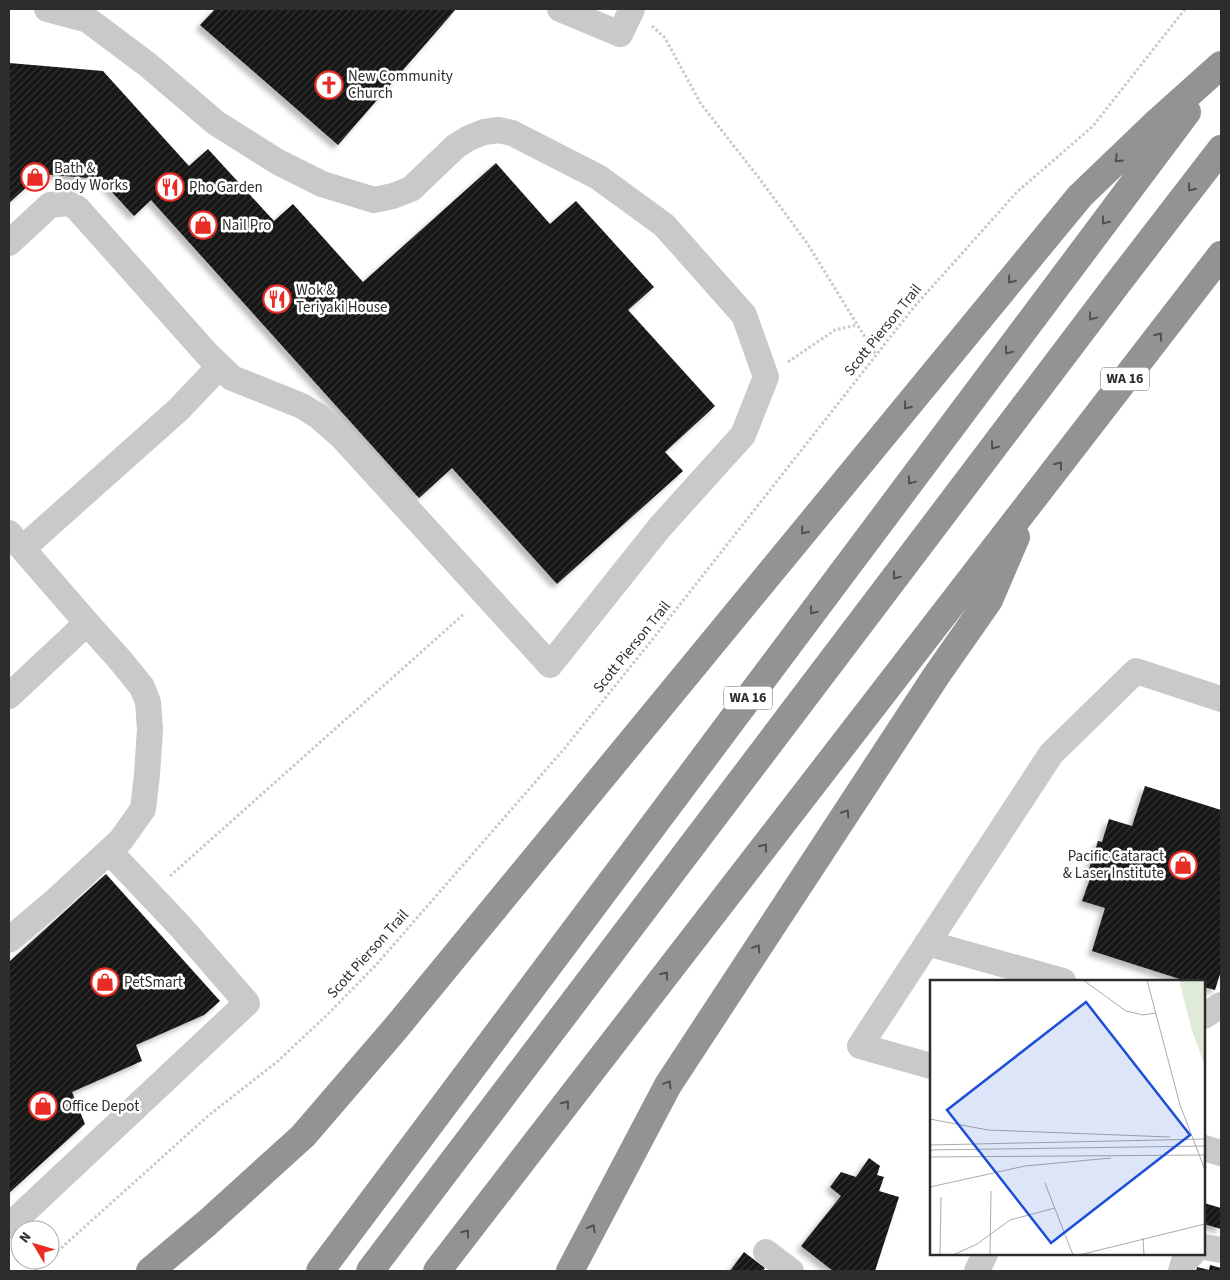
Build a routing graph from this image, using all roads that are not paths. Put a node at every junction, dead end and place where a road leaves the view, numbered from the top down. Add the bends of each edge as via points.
1 (47, 9) edge
2 (560, 9) edge
3 (631, 10) edge
4 (1221, 66) edge
5 (1165, 125) junction
6 (1221, 149) edge
7 (9, 243) edge
8 (1221, 255) edge
9 (220, 367) junction
10 (1030, 504) junction
11 (16, 540) edge
12 (86, 623) junction
13 (9, 696) edge
14 (1221, 699) edge
15 (109, 851) junction
16 (9, 940) edge
17 (928, 943) junction
18 (1059, 980) edge
19 (1221, 1005) edge
20 (1205, 1015) edge
21 (930, 1066) edge
22 (1205, 1148) edge
23 (1221, 1153) edge
24 (9, 1226) edge
25 (1205, 1247) edge
26 (1221, 1250) edge
27 (766, 1252) dead end
28 (985, 1255) edge
29 (1191, 1255) edge
30 (150, 1271) edge
31 (320, 1271) edge
32 (370, 1271) edge
33 (437, 1271) edge
34 (570, 1271) edge
35 (791, 1271) edge
36 (977, 1271) edge
37 (1181, 1271) edge

1 - 9 street via 88,20 148,65 216,123 278,162 322,184 357,195 374,200 411,189 456,146 484,132 499,130 512,133 598,177 664,225 744,315 766,377 743,435 660,527 550,665 342,437 302,406 232,378
2 - 3 street via 620,34
4 - 5 highway
5 -> 30 highway via 1080,196 395,1029 303,1136
5 -> 31 highway, WA 16
6 -> 32 highway
7 - 9 street via 50,205 68,203 77,208
10 -> 8 highway, WA 16
9 - 11 street via 178,410
33 -> 10 highway, WA 16
34 -> 10 highway via 668,1085 989,600
11 - 12 street
12 - 13 street
12 - 15 street via 142,687 148,702 150,729 143,809
14 - 17 street via 1136,671 1051,754
15 - 16 street
15 - 24 street via 247,1004
17 - 18 street
17 - 21 street via 860,1046
19 - 20 street
22 - 23 street
25 - 26 street
27 - 35 street
28 - 36 street
29 - 37 street via 1184,1261

